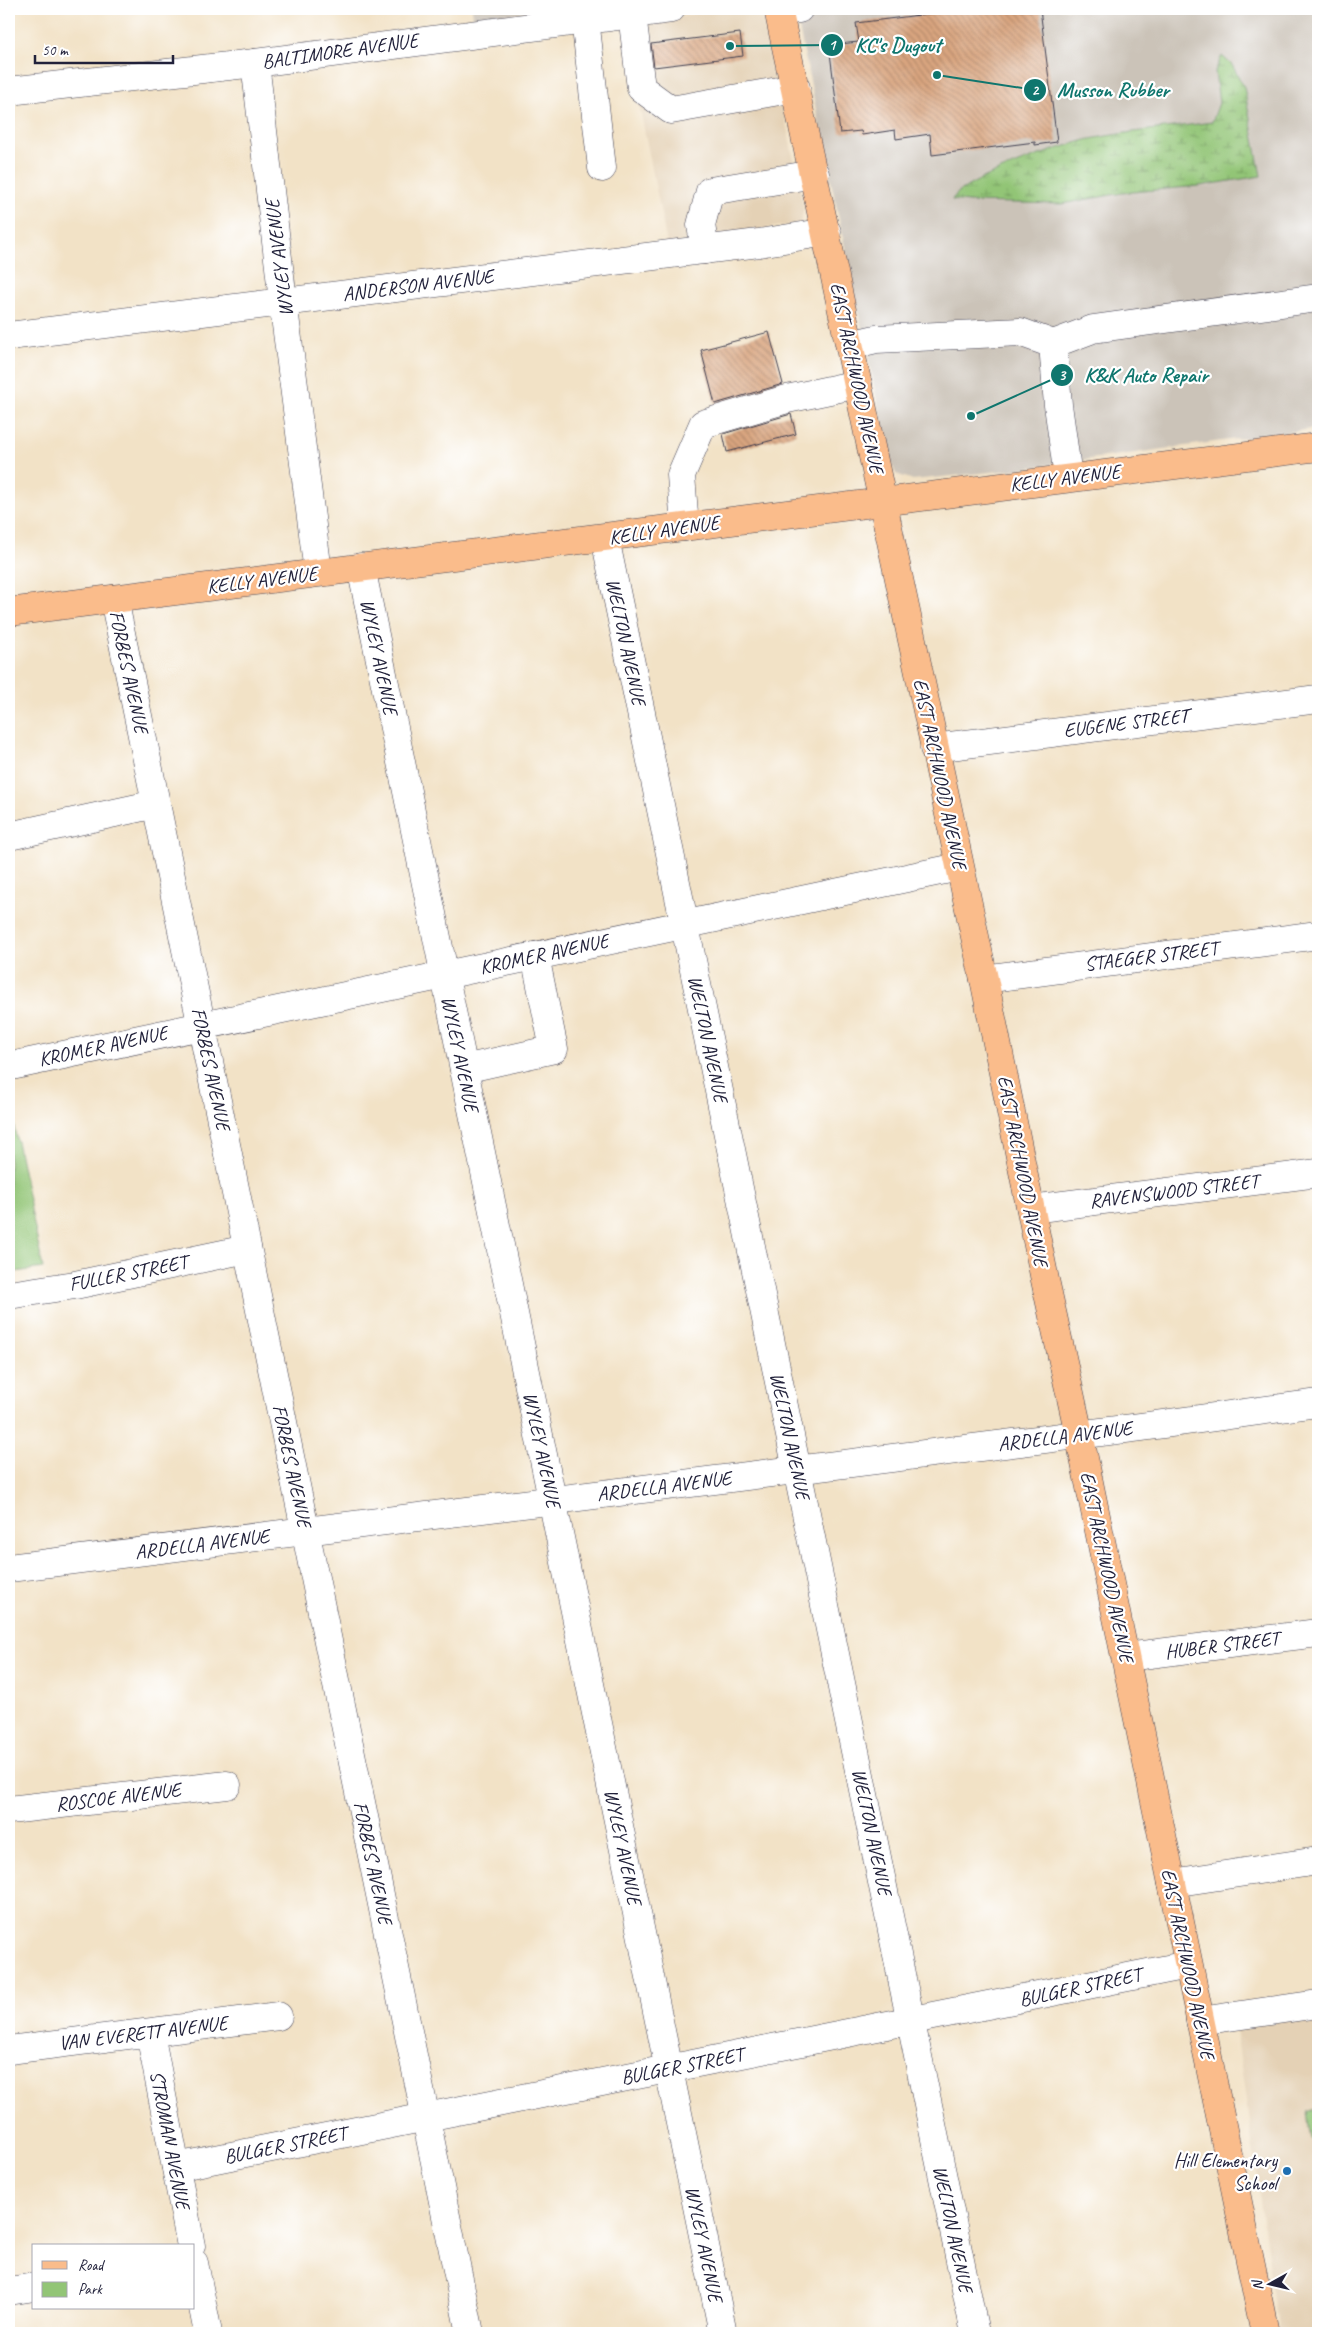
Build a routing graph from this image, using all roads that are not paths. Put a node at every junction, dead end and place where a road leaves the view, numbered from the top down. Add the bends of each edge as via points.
1 (671, 9) edge
2 (785, 10) edge
3 (632, 14) junction
4 (514, 18) edge
5 (584, 19) junction
6 (256, 62) junction
7 (796, 88) junction
8 (9, 91) edge
9 (602, 168) dead end
10 (815, 174) junction
11 (827, 232) junction
12 (705, 250) junction
13 (1318, 298) edge
14 (283, 301) junction
15 (9, 336) edge
16 (1053, 344) junction
17 (850, 345) junction
18 (858, 384) junction
19 (1318, 447) edge
20 (1068, 477) junction
21 (882, 502) junction
22 (685, 527) junction
23 (605, 538) junction
24 (361, 567) junction
25 (318, 572) junction
26 (114, 599) junction
27 (9, 612) edge
28 (1318, 699) edge
29 (934, 748) junction
30 (156, 804) junction
31 (9, 836) edge
32 (959, 867) junction
33 (685, 924) junction
34 (1318, 935) edge
35 (535, 956) junction
36 (444, 975) junction
37 (984, 978) junction
38 (202, 1026) junction
39 (11, 1066) dead end
40 (464, 1069) junction
41 (1318, 1173) edge
42 (1030, 1209) junction
43 (247, 1249) junction
44 (9, 1295) edge
45 (1318, 1403) edge
46 (1079, 1434) junction
47 (797, 1470) junction
48 (552, 1500) junction
49 (305, 1531) junction
50 (9, 1568) edge
51 (1318, 1633) edge
52 (1126, 1657) junction
53 (227, 1785) dead end
54 (9, 1810) edge
55 (1318, 1861) edge
56 (1172, 1883) junction
57 (1188, 1965) junction
58 (1318, 2004) edge
59 (278, 2016) dead end
60 (1200, 2021) junction
61 (911, 2022) junction
62 (150, 2033) junction
63 (9, 2050) edge
64 (669, 2069) junction
65 (425, 2117) junction
66 (176, 2167) junction
67 (191, 2244) edge
68 (195, 2270) edge
69 (32, 2287) edge
70 (9, 2291) edge
71 (208, 2333) edge
72 (470, 2333) edge
73 (723, 2333) edge
74 (975, 2333) edge
75 (1265, 2333) edge

1 - 3 street, BALTIMORE AVENUE
2 - 7 main road, EAST ARCHWOOD AVENUE
3 - 5 street, BALTIMORE AVENUE
3 - 7 street via 641,88 671,110
4 - 5 street, BALTIMORE AVENUE
4 - 6 street, BALTIMORE AVENUE
5 - 9 street
6 - 8 street, BALTIMORE AVENUE
6 - 14 street, WYLEY AVENUE
7 - 10 main road, EAST ARCHWOOD AVENUE
10 - 11 main road, EAST ARCHWOOD AVENUE
10 - 12 street via 710,191 701,225
11 - 12 street, ANDERSON AVENUE
11 - 17 main road, EAST ARCHWOOD AVENUE
12 - 14 street, ANDERSON AVENUE
13 - 16 street via 1093,329
14 - 15 street, ANDERSON AVENUE
14 - 25 street, WYLEY AVENUE
16 - 17 street via 1020,332 876,339
16 - 20 street
17 - 18 main road, EAST ARCHWOOD AVENUE
18 - 21 main road, EAST ARCHWOOD AVENUE
18 - 22 street via 787,399 703,424 681,475
19 - 20 main road, KELLY AVENUE
20 - 21 main road, KELLY AVENUE
21 - 22 main road, KELLY AVENUE
21 - 29 main road, EAST ARCHWOOD AVENUE
22 - 23 main road, KELLY AVENUE
23 - 24 main road, KELLY AVENUE
23 - 33 street, WELTON AVENUE
24 - 25 main road, KELLY AVENUE
24 - 36 street, WYLEY AVENUE
25 - 26 main road, KELLY AVENUE
26 - 27 main road, KELLY AVENUE
26 - 30 street, FORBES AVENUE
28 - 29 street, EUGENE STREET
29 - 32 main road, EAST ARCHWOOD AVENUE
30 - 31 street
30 - 38 street, FORBES AVENUE
32 - 33 street, KROMER AVENUE
32 - 37 main road, EAST ARCHWOOD AVENUE
33 - 35 street, KROMER AVENUE
33 - 47 street, WELTON AVENUE
34 - 37 street, STAEGER STREET
35 - 36 street, KROMER AVENUE
35 - 40 street via 554,1049
36 - 38 street, KROMER AVENUE
36 - 40 street, WYLEY AVENUE
37 - 42 main road, EAST ARCHWOOD AVENUE
38 - 39 street, KROMER AVENUE
38 - 43 street, FORBES AVENUE
40 - 48 street, WYLEY AVENUE
41 - 42 street, RAVENSWOOD STREET
42 - 46 main road, EAST ARCHWOOD AVENUE
43 - 44 street, FULLER STREET via 75,1285
43 - 49 street, FORBES AVENUE
45 - 46 street, ARDELLA AVENUE
46 - 47 street, ARDELLA AVENUE
46 - 52 main road, EAST ARCHWOOD AVENUE
47 - 48 street, ARDELLA AVENUE
47 - 61 street, WELTON AVENUE
48 - 49 street, ARDELLA AVENUE
48 - 64 street, WYLEY AVENUE
49 - 50 street, ARDELLA AVENUE
49 - 65 street, FORBES AVENUE
51 - 52 street, HUBER STREET
52 - 56 main road, EAST ARCHWOOD AVENUE
53 - 54 street, ROSCOE AVENUE
55 - 56 street
56 - 57 main road, EAST ARCHWOOD AVENUE
57 - 60 main road, EAST ARCHWOOD AVENUE
57 - 61 street, BULGER STREET
58 - 60 street
59 - 62 street, VAN EVERETT AVENUE
60 - 75 main road, EAST ARCHWOOD AVENUE
61 - 64 street, BULGER STREET
61 - 74 street, WELTON AVENUE
62 - 63 street, VAN EVERETT AVENUE
62 - 66 street, STROMAN AVENUE
64 - 65 street, BULGER STREET
64 - 73 street, WYLEY AVENUE
65 - 66 street, BULGER STREET
65 - 72 street, FORBES AVENUE
66 - 67 street, STROMAN AVENUE
68 - 71 street
69 - 70 street

